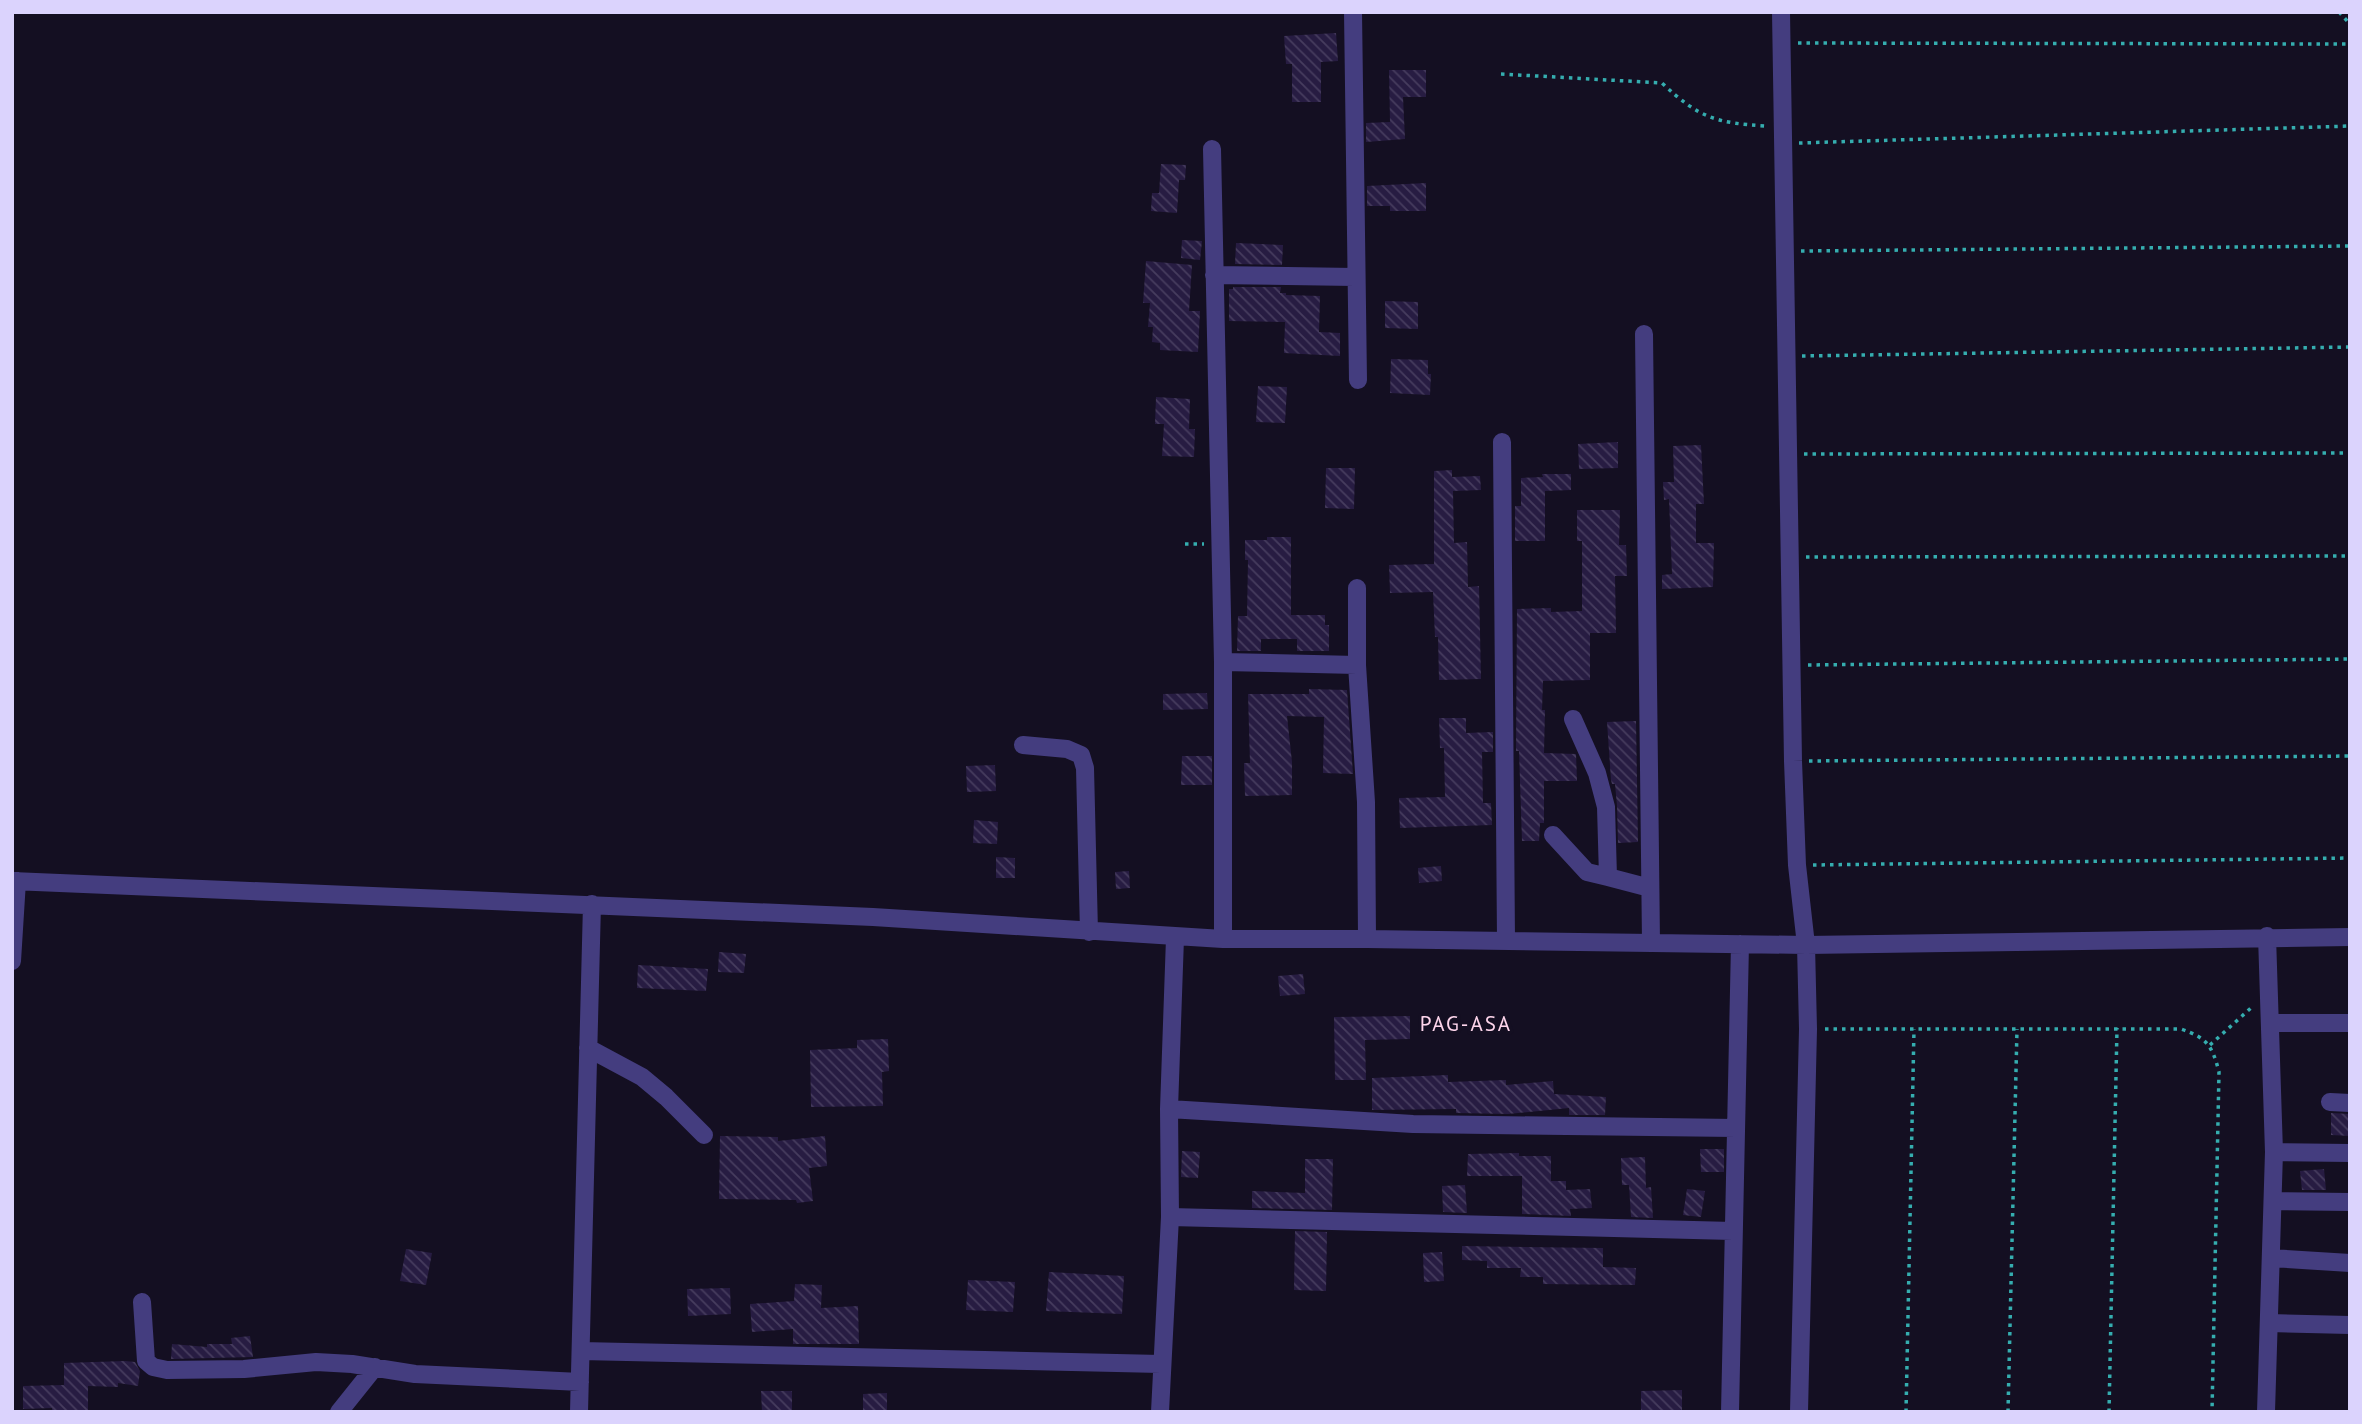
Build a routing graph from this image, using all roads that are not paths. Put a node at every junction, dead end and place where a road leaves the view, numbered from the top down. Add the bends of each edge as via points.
1 (1353, 12) edge
2 (1781, 12) edge
3 (1212, 149) dead end
4 (1214, 275) junction
5 (1355, 277) junction
6 (1644, 334) dead end
7 (1358, 380) dead end
8 (1502, 442) dead end
9 (1357, 588) dead end
10 (1223, 662) junction
11 (1357, 666) junction
12 (1573, 719) dead end
13 (1023, 745) dead end
14 (1553, 835) dead end
15 (1608, 877) junction
16 (14, 881) edge
17 (1650, 888) junction
18 (592, 904) junction
19 (1089, 932) junction
20 (2267, 936) junction
21 (2350, 936) edge
22 (1175, 938) junction
23 (1367, 939) junction
24 (1223, 940) junction
25 (1506, 940) junction
26 (1651, 943) junction
27 (1740, 944) junction
28 (1806, 945) junction
29 (12, 961) edge
30 (2271, 1023) junction
31 (2350, 1023) edge
32 (588, 1048) junction
33 (2330, 1102) dead end
34 (2350, 1103) edge
35 (1169, 1109) junction
36 (1736, 1128) junction
37 (704, 1135) dead end
38 (2274, 1152) junction
39 (2350, 1153) edge
40 (2273, 1201) junction
41 (2350, 1202) edge
42 (1170, 1217) junction
43 (1733, 1231) junction
44 (2272, 1258) junction
45 (2350, 1264) edge
46 (142, 1302) dead end
47 (2269, 1323) junction
48 (2350, 1325) edge
49 (580, 1351) junction
50 (1161, 1364) junction
51 (375, 1367) junction
52 (580, 1382) junction
53 (340, 1412) edge
54 (579, 1412) edge
55 (1160, 1412) edge
56 (1730, 1412) edge
57 (1799, 1412) edge
58 (2266, 1412) edge

1 - 5 street
2 - 28 street via 1793,761
3 - 4 street
4 - 5 street
4 - 10 street
5 - 7 street
6 - 17 street
8 - 25 street
9 - 11 street
10 - 11 street
10 - 24 street
11 - 23 street via 1366,802
12 - 15 street via 1597,773 1606,807
13 - 19 street via 1067,749 1081,755 1086,768
14 - 15 street via 1587,872
15 - 17 street
16 - 18 street
16 - 29 street
17 - 26 street
18 - 19 street
18 - 32 street
19 - 22 street
20 - 21 street
20 - 28 street
20 - 30 street
22 - 24 street
22 - 35 street
23 - 24 street
23 - 25 street
25 - 26 street
26 - 27 street
27 - 28 street
27 - 36 street
28 - 57 street
30 - 31 street
30 - 38 street
32 - 37 street via 642,1077
32 - 49 street
33 - 34 street
35 - 36 street via 1413,1124
35 - 42 street
36 - 43 street
38 - 39 street
38 - 40 street
40 - 41 street
40 - 44 street
42 - 43 street
42 - 50 street
43 - 56 street
44 - 45 street
44 - 47 street
46 - 51 street via 146,1361 153,1367 244,1370 316,1362
47 - 48 street
47 - 58 street
49 - 50 street
49 - 52 street
50 - 55 street
51 - 52 street via 415,1374
51 - 53 street
52 - 54 street

